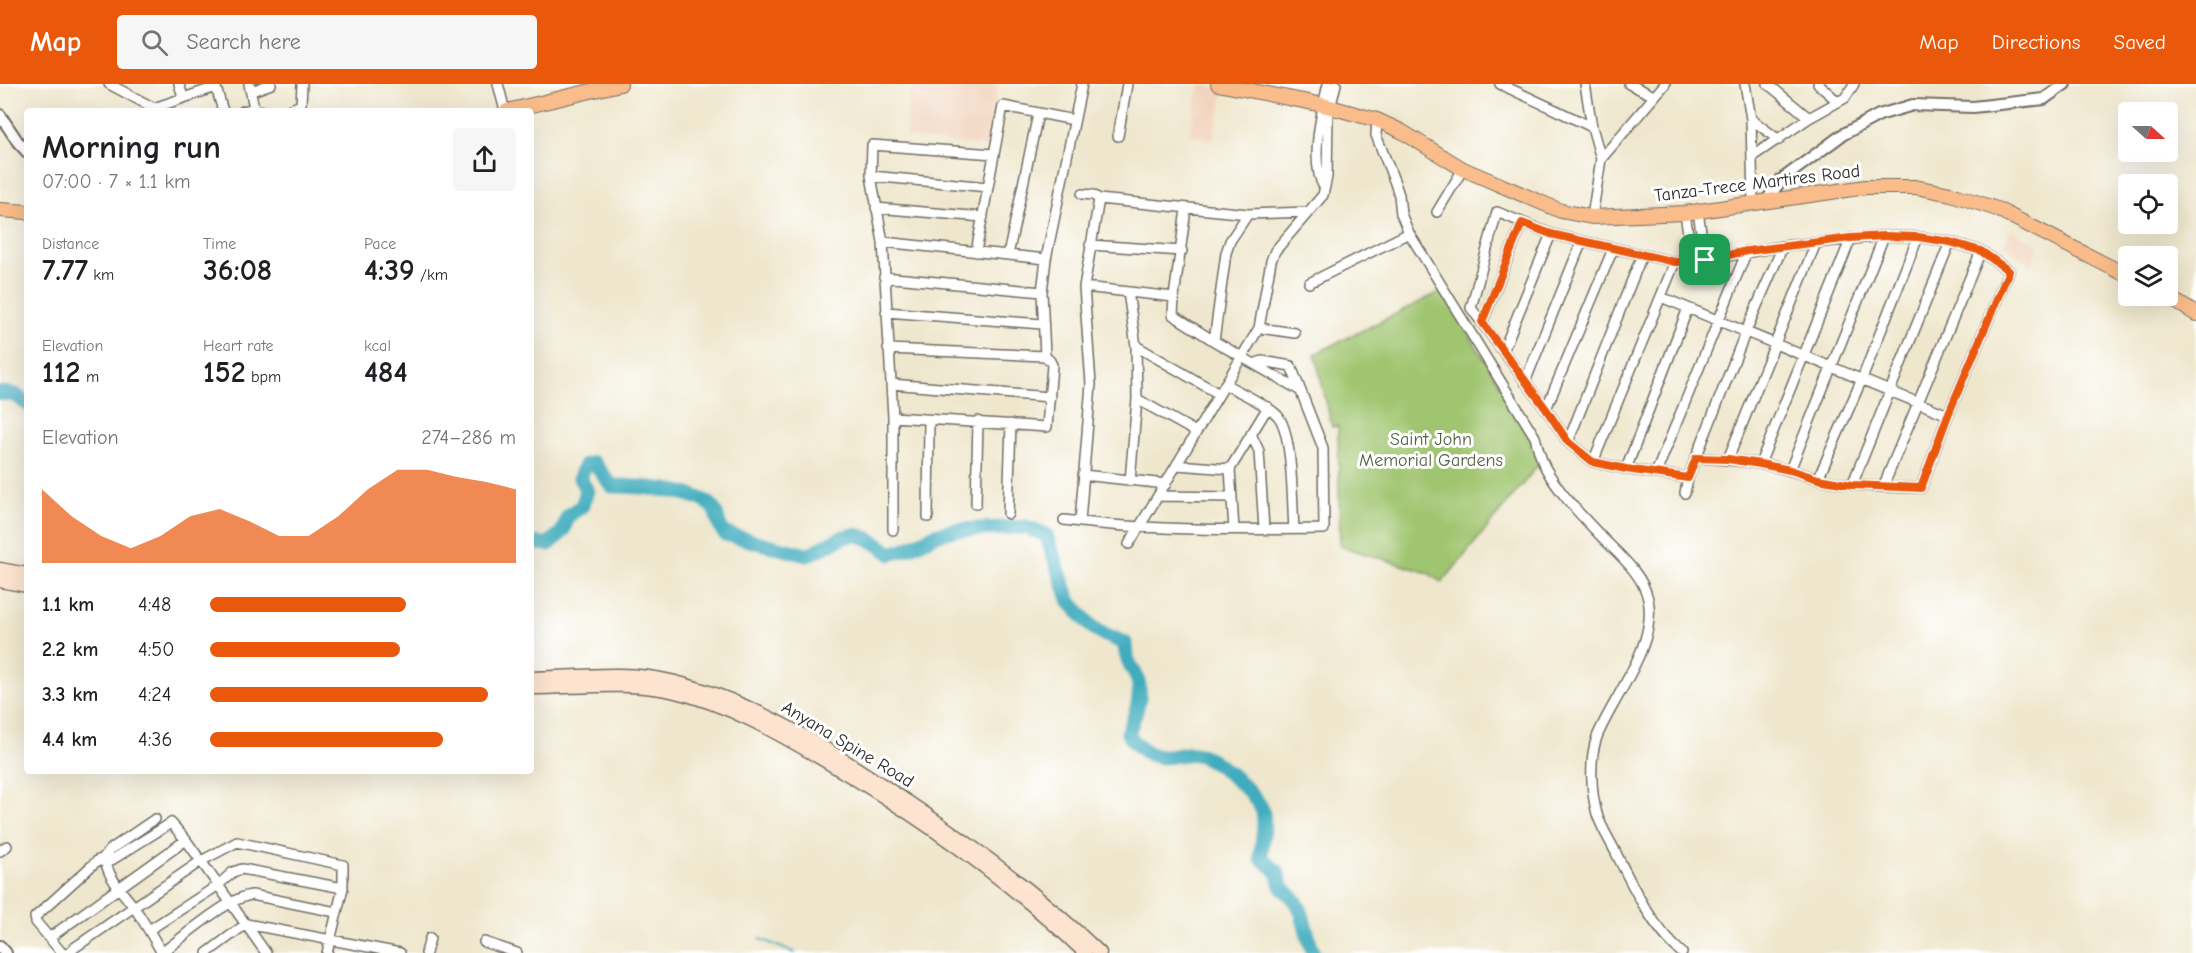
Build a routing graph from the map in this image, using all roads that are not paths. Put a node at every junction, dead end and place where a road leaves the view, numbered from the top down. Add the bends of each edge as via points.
1 (109, 84) edge
2 (179, 84) edge
3 (271, 84) edge
4 (302, 84) edge
5 (498, 84) edge
6 (620, 84) edge
7 (1127, 84) edge
8 (1218, 84) edge
9 (1328, 84) edge
10 (1336, 84) edge
11 (1500, 84) edge
12 (1585, 84) edge
13 (1629, 84) edge
14 (1665, 84) edge
15 (1745, 84) edge
16 (1768, 84) edge
17 (1818, 84) edge
18 (1854, 84) edge
19 (2065, 84) edge
20 (215, 86) edge
21 (1080, 86) edge
22 (122, 87) edge
23 (250, 87) edge
24 (1654, 96) junction
25 (183, 97) junction
26 (1837, 101) junction
27 (1327, 106) junction
28 (222, 108) edge
29 (257, 108) edge
30 (294, 108) edge
31 (505, 108) edge
32 (519, 108) edge
33 (1038, 114) junction
34 (0, 115) edge
35 (1809, 118) junction
36 (1751, 119) junction
37 (1074, 120) junction
38 (1377, 120) junction
39 (1592, 127) junction
40 (1118, 136) dead end
41 (1779, 140) junction
42 (24, 149) edge
43 (994, 154) junction
44 (1753, 156) junction
45 (1601, 159) junction
46 (1463, 169) junction
47 (871, 176) junction
48 (988, 187) junction
49 (1082, 194) dead end
50 (1099, 199) junction
51 (1760, 201) junction
52 (876, 208) junction
53 (1186, 209) junction
54 (0, 210) edge
55 (24, 212) edge
56 (1437, 212) dead end
57 (1692, 212) junction
58 (1308, 213) junction
59 (1248, 214) junction
60 (983, 217) junction
61 (1592, 217) junction
62 (1522, 223) junction
63 (1409, 233) junction
64 (1551, 234) junction
65 (1884, 236) junction
66 (1918, 237) junction
67 (1851, 238) junction
68 (1582, 241) junction
69 (883, 242) junction
70 (1950, 242) junction
71 (1815, 243) junction
72 (1090, 245) junction
73 (1783, 246) junction
74 (1613, 249) junction
75 (1182, 250) junction
76 (1747, 251) junction
77 (1981, 251) junction
78 (976, 252) junction
79 (1008, 255) junction
80 (1642, 255) junction
81 (1046, 259) junction
82 (1705, 260) junction
83 (1675, 262) junction
84 (1692, 262) junction
85 (2118, 271) edge
86 (884, 277) junction
87 (1309, 283) dead end
88 (1084, 287) junction
89 (1042, 292) junction
90 (1128, 292) junction
91 (1174, 297) junction
92 (1661, 297) junction
93 (2178, 303) edge
94 (1688, 308) junction
95 (886, 312) junction
96 (2196, 314) edge
97 (1718, 320) junction
98 (1482, 322) junction
99 (1042, 324) junction
100 (1259, 328) junction
101 (1746, 331) junction
102 (1295, 333) dead end
103 (1214, 341) junction
104 (1774, 344) junction
105 (1136, 346) junction
106 (888, 349) junction
107 (1503, 351) junction
108 (1803, 355) junction
109 (1045, 356) junction
110 (1242, 358) junction
111 (1254, 364) junction
112 (1832, 368) junction
113 (1862, 379) junction
114 (1525, 382) junction
115 (891, 384) junction
116 (1225, 384) junction
117 (1890, 390) junction
118 (1301, 391) junction
119 (1219, 394) junction
120 (1050, 397) junction
121 (1137, 399) junction
122 (1917, 402) junction
123 (1268, 407) junction
124 (1546, 409) junction
125 (1948, 415) junction
126 (893, 417) junction
127 (929, 420) junction
128 (978, 421) junction
129 (1011, 424) junction
130 (1196, 432) junction
131 (1251, 434) junction
132 (1568, 442) junction
133 (1696, 458) junction
134 (1728, 459) junction
135 (1593, 462) junction
136 (1760, 464) junction
137 (1177, 465) junction
138 (1230, 469) junction
139 (1626, 469) junction
140 (1790, 470) junction
141 (1656, 473) junction
142 (1083, 475) junction
143 (1688, 478) junction
144 (1818, 479) junction
145 (1130, 482) junction
146 (1166, 484) junction
147 (1852, 485) junction
148 (1883, 487) junction
149 (1685, 493) dead end
150 (1158, 496) junction
151 (1232, 497) junction
152 (976, 504) dead end
153 (1008, 514) dead end
154 (928, 517) dead end
155 (1064, 520) dead end
156 (1080, 522) junction
157 (1140, 526) junction
158 (1234, 529) junction
159 (1264, 529) junction
160 (1294, 529) junction
161 (893, 530) dead end
162 (1129, 544) dead end
163 (0, 569) edge
164 (24, 573) edge
165 (0, 581) edge
166 (24, 585) edge
167 (534, 678) edge
168 (534, 688) edge
169 (155, 819) dead end
170 (186, 840) junction
171 (201, 861) junction
172 (104, 862) junction
173 (217, 886) junction
174 (118, 888) junction
175 (343, 888) junction
176 (230, 903) junction
177 (134, 908) junction
178 (336, 912) junction
179 (246, 924) junction
180 (149, 930) junction
181 (49, 938) junction
182 (430, 938) dead end
183 (330, 940) junction
184 (484, 942) dead end
185 (0, 946) edge
186 (6, 953) edge
187 (62, 953) edge
188 (68, 953) edge
189 (162, 953) edge
190 (207, 953) edge
191 (266, 953) edge
192 (327, 953) edge
193 (400, 953) edge
194 (426, 953) edge
195 (516, 953) edge
196 (1085, 953) edge
197 (1100, 953) edge
198 (1682, 953) edge

1 - 22 street
2 - 25 street
3 - 23 street
4 - 30 street via 301,105
5 - 31 street
6 - 32 main road
7 - 40 street
8 - 27 main road, Tanza-Trece Martires Road
9 - 27 street
10 - 27 street
11 - 39 street
12 - 39 street
13 - 24 street
14 - 24 street
15 - 36 street
16 - 35 street
17 - 26 street
18 - 26 street via 1845,98
19 - 51 street via 2044,99 1973,107 1912,105 1879,116 1842,135 1780,180
20 - 25 street
20 - 28 street
21 - 37 street
22 - 25 street via 154,108
23 - 29 street
24 - 45 street
26 - 35 street
27 - 38 main road, Tanza-Trece Martires Road
27 - 58 street via 1318,153 1318,179 1324,187 1323,195
33 - 37 street
33 - 43 street via 1003,106
33 - 79 street
34 - 42 street
35 - 41 street
36 - 41 street
36 - 44 street
37 - 81 street
38 - 46 main road, Tanza-Trece Martires Road via 1401,130
38 - 63 street via 1376,135
39 - 45 street
41 - 44 street
43 - 47 street via 872,145
43 - 48 street
44 - 51 street
45 - 61 street
46 - 56 street
46 - 61 main road, Tanza-Trece Martires Road via 1562,211
47 - 48 street
47 - 52 street
48 - 60 street
49 - 50 street
50 - 53 street
50 - 72 street
51 - 57 main road, Tanza-Trece Martires Road
51 - 85 main road, Tanza-Trece Martires Road via 1866,187 1915,187 1951,194 1997,209
52 - 60 street
52 - 69 street
53 - 59 street
53 - 75 street
54 - 55 main road
57 - 61 main road, Tanza-Trece Martires Road
57 - 82 street
57 - 84 street
58 - 59 street
58 - 100 street via 1272,256
59 - 103 street via 1226,253
60 - 78 street
62 - 64 street
62 - 98 street
62 - 98 street via 1497,212 1471,308
63 - 87 street
63 - 198 street via 1534,437 1553,481 1625,560 1648,597 1650,612 1636,664 1596,740 1594,799 1640,902
64 - 68 street
64 - 107 street
65 - 66 street
65 - 67 street
65 - 112 street
66 - 70 street
66 - 113 street
67 - 71 street
67 - 108 street
68 - 74 street
68 - 114 street
69 - 78 street
69 - 86 street
70 - 77 street
70 - 117 street
71 - 73 street
71 - 104 street
72 - 75 street
72 - 88 street
73 - 76 street
73 - 101 street
74 - 80 street
74 - 124 street
75 - 91 street
76 - 82 street
76 - 97 street
77 - 122 street
77 - 125 street via 2009,271
78 - 79 street
79 - 81 street
80 - 83 street
80 - 132 street
81 - 89 street
82 - 84 street
83 - 84 street
83 - 92 street
86 - 89 street
86 - 95 street
88 - 90 street
88 - 142 street via 1091,384
89 - 99 street
90 - 91 street
90 - 105 street
91 - 103 street via 1173,315
92 - 94 street
92 - 135 street
93 - 96 main road
94 - 97 street
94 - 139 street
95 - 99 street
95 - 106 street
97 - 101 street
97 - 141 street
98 - 107 street
99 - 109 street
100 - 102 street
100 - 110 street
101 - 104 street
101 - 133 street
103 - 110 street
104 - 108 street
104 - 134 street
105 - 119 street
105 - 121 street
106 - 109 street
106 - 115 street
107 - 114 street
108 - 112 street
108 - 136 street
109 - 120 street via 1052,366
110 - 111 street
110 - 116 street
111 - 118 street
111 - 118 street via 1263,361 1291,366
112 - 113 street
112 - 140 street
113 - 117 street
113 - 144 street
114 - 124 street
115 - 120 street
115 - 126 street
116 - 119 street
116 - 123 street
117 - 122 street
117 - 147 street
118 - 160 street via 1323,448 1324,529
119 - 130 street
120 - 129 street via 1047,427
121 - 130 street
121 - 145 street
122 - 125 street
122 - 148 street
123 - 131 street
123 - 160 street via 1287,433
124 - 132 street
125 - 148 street via 1921,488
126 - 127 street
126 - 161 street
127 - 128 street
127 - 154 street
128 - 129 street
128 - 152 street
129 - 153 street
130 - 137 street
131 - 138 street
131 - 159 street via 1259,451
132 - 135 street
133 - 134 street
133 - 143 street
134 - 136 street
135 - 139 street
136 - 140 street
137 - 138 street
137 - 146 street
138 - 151 street
139 - 141 street
140 - 144 street
141 - 143 street
142 - 145 street
142 - 156 street
143 - 149 street
144 - 147 street
145 - 146 street
146 - 150 street
147 - 148 street
150 - 151 street
150 - 157 street
151 - 158 street
155 - 156 street
156 - 157 street
157 - 158 street
157 - 162 street
158 - 159 street
159 - 160 street
163 - 164 main road
165 - 166 main road
167 - 197 main road, Anyana Spine Road via 645,677 742,704 859,769 954,832 1044,902
168 - 196 main road, Anyana Spine Road via 645,686 708,701 738,713 897,805 997,878
169 - 172 street via 111,849
170 - 171 street
170 - 172 street via 172,823 166,824
170 - 174 street
171 - 173 street
171 - 175 street via 244,842 343,864
171 - 177 street
172 - 174 street
172 - 181 street via 98,860 35,917
173 - 175 street via 233,872 249,869
173 - 176 street
173 - 180 street
174 - 177 street
174 - 181 street
175 - 178 street
176 - 178 street via 252,896
176 - 179 street
176 - 189 street
177 - 180 street
177 - 188 street
178 - 183 street
179 - 183 street
179 - 190 street
179 - 191 street
180 - 189 street
181 - 187 street
182 - 194 street
183 - 192 street
183 - 193 street
184 - 195 street
185 - 186 street

